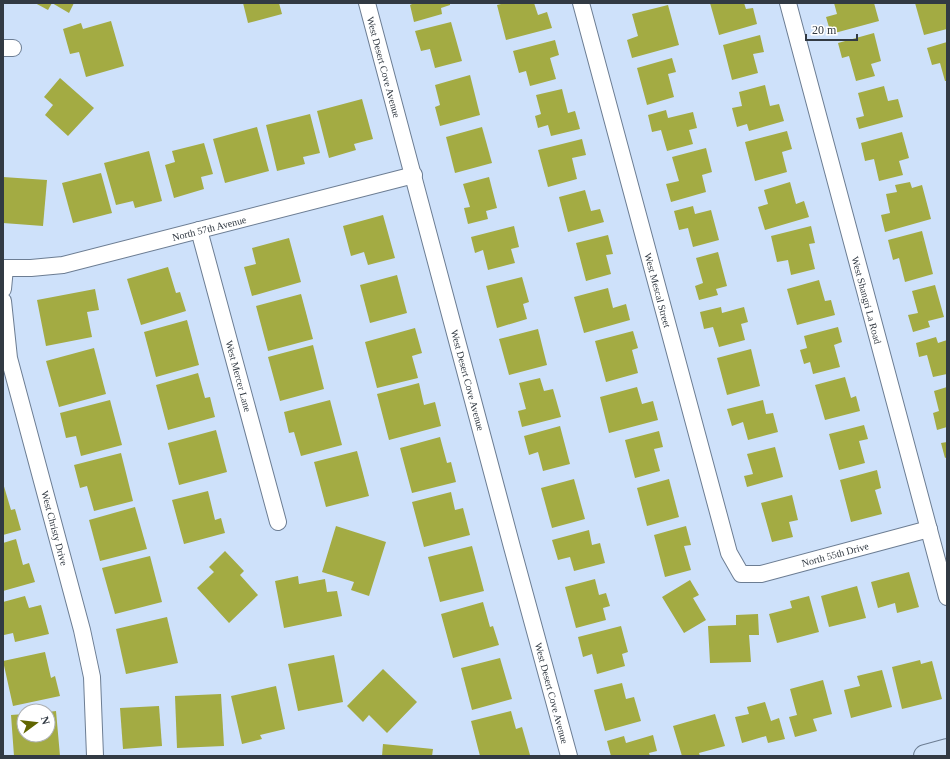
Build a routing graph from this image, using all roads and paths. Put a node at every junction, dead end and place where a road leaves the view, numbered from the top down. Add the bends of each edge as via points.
1 (367, 3) edge
2 (580, 3) edge
3 (788, 3) edge
4 (414, 175) junction
5 (199, 230) junction
6 (4, 268) edge
7 (3, 289) edge
8 (3, 301) edge
9 (278, 522) dead end
10 (929, 529) junction
11 (741, 574) joint
12 (947, 597) edge
13 (947, 750) edge
14 (95, 756) edge
15 (569, 756) edge
16 (925, 756) edge

1 - 4 street, West Desert Cove Avenue
2 - 11 street, West Mescal Street via 729,553
3 - 10 street, West Shangri La Road
4 - 5 street, North 57th Avenue
4 - 15 street, West Desert Cove Avenue
5 - 6 street, North 57th Avenue via 63,265
5 - 9 street, West Mercer Lane
6 - 7 street
8 - 14 street, West Christy Drive via 9,358 82,630 92,677
10 - 11 street, North 55th Drive via 761,574
10 - 12 street, West Shangri La Road
13 - 16 street

